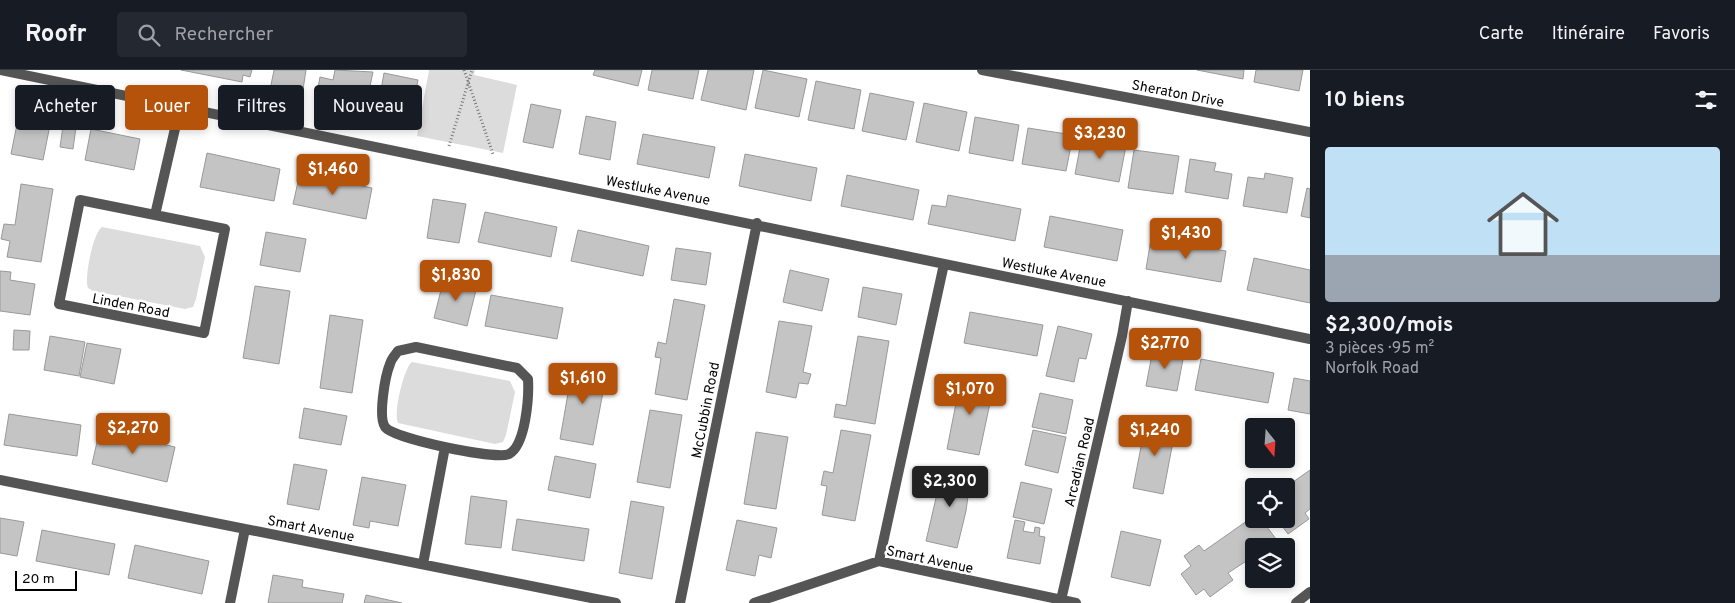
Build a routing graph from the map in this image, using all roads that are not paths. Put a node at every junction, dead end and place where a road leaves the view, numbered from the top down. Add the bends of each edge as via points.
1 (0, 70) edge
2 (982, 70) edge
3 (125, 96) edge
4 (208, 113) edge
5 (175, 130) edge
6 (1310, 132) edge
7 (155, 215) junction
8 (757, 223) junction
9 (944, 264) junction
10 (1128, 301) junction
11 (1310, 339) edge
12 (446, 447) junction
13 (0, 480) edge
14 (245, 529) junction
15 (879, 561) junction
16 (423, 564) junction
17 (1310, 592) edge
18 (1061, 600) junction
19 (230, 603) edge
20 (616, 603) edge
21 (680, 603) edge
22 (754, 603) edge
23 (1076, 603) edge
24 (1296, 603) edge

1 - 3 street, Westluke Avenue
2 - 6 street, Sheraton Drive
4 - 8 street, Westluke Avenue
5 - 7 street
7 - 7 street, Linden Road via 80,200 59,304 204,333 225,229
8 - 9 street, Westluke Avenue
8 - 21 street, McCubbin Road
9 - 10 street, Westluke Avenue
9 - 15 street
10 - 11 street, Westluke Avenue
10 - 18 street, Arcadian Road
12 - 12 street via 499,456 511,453 521,439 529,396 528,379 517,368 416,347 398,351 390,364 381,415 385,427 396,436
12 - 16 street
13 - 14 street, Smart Avenue
14 - 16 street, Smart Avenue
14 - 19 street
15 - 18 street, Smart Avenue
15 - 22 street, Smart Avenue
16 - 20 street, Smart Avenue
17 - 24 street
18 - 23 street, Smart Avenue

